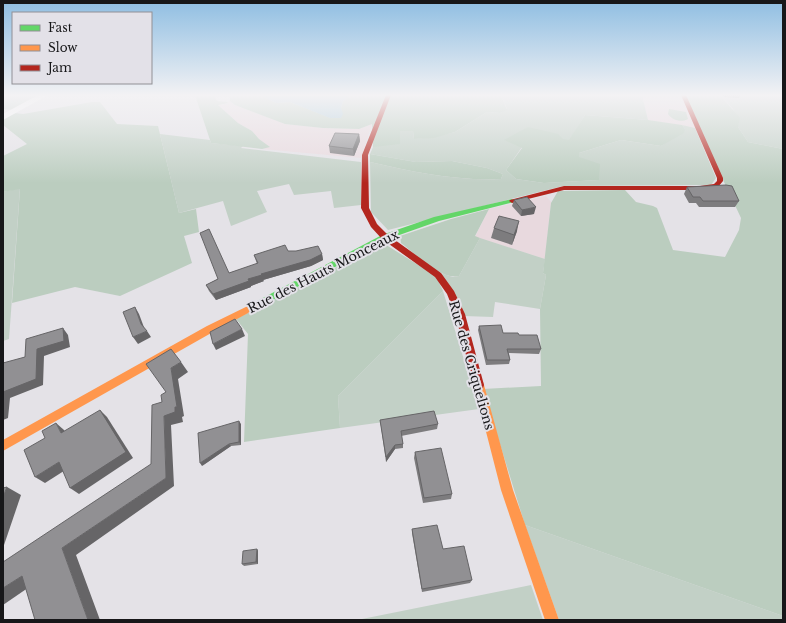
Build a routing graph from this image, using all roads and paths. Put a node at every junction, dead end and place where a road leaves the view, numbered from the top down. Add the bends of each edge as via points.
1 (378, 124) edge
2 (696, 124) edge
3 (385, 237) junction
4 (3, 446) edge
5 (552, 620) edge

1 - 3 street, Rue des Criquelions via 364,161 365,208 374,225
2 - 3 street, Rue des Hauts Monceaux via 720,178 716,186 558,189 437,219
3 - 4 street, Rue des Hauts Monceaux via 210,329
3 - 5 street, Rue des Criquelions via 438,275 451,293 460,314 507,490

